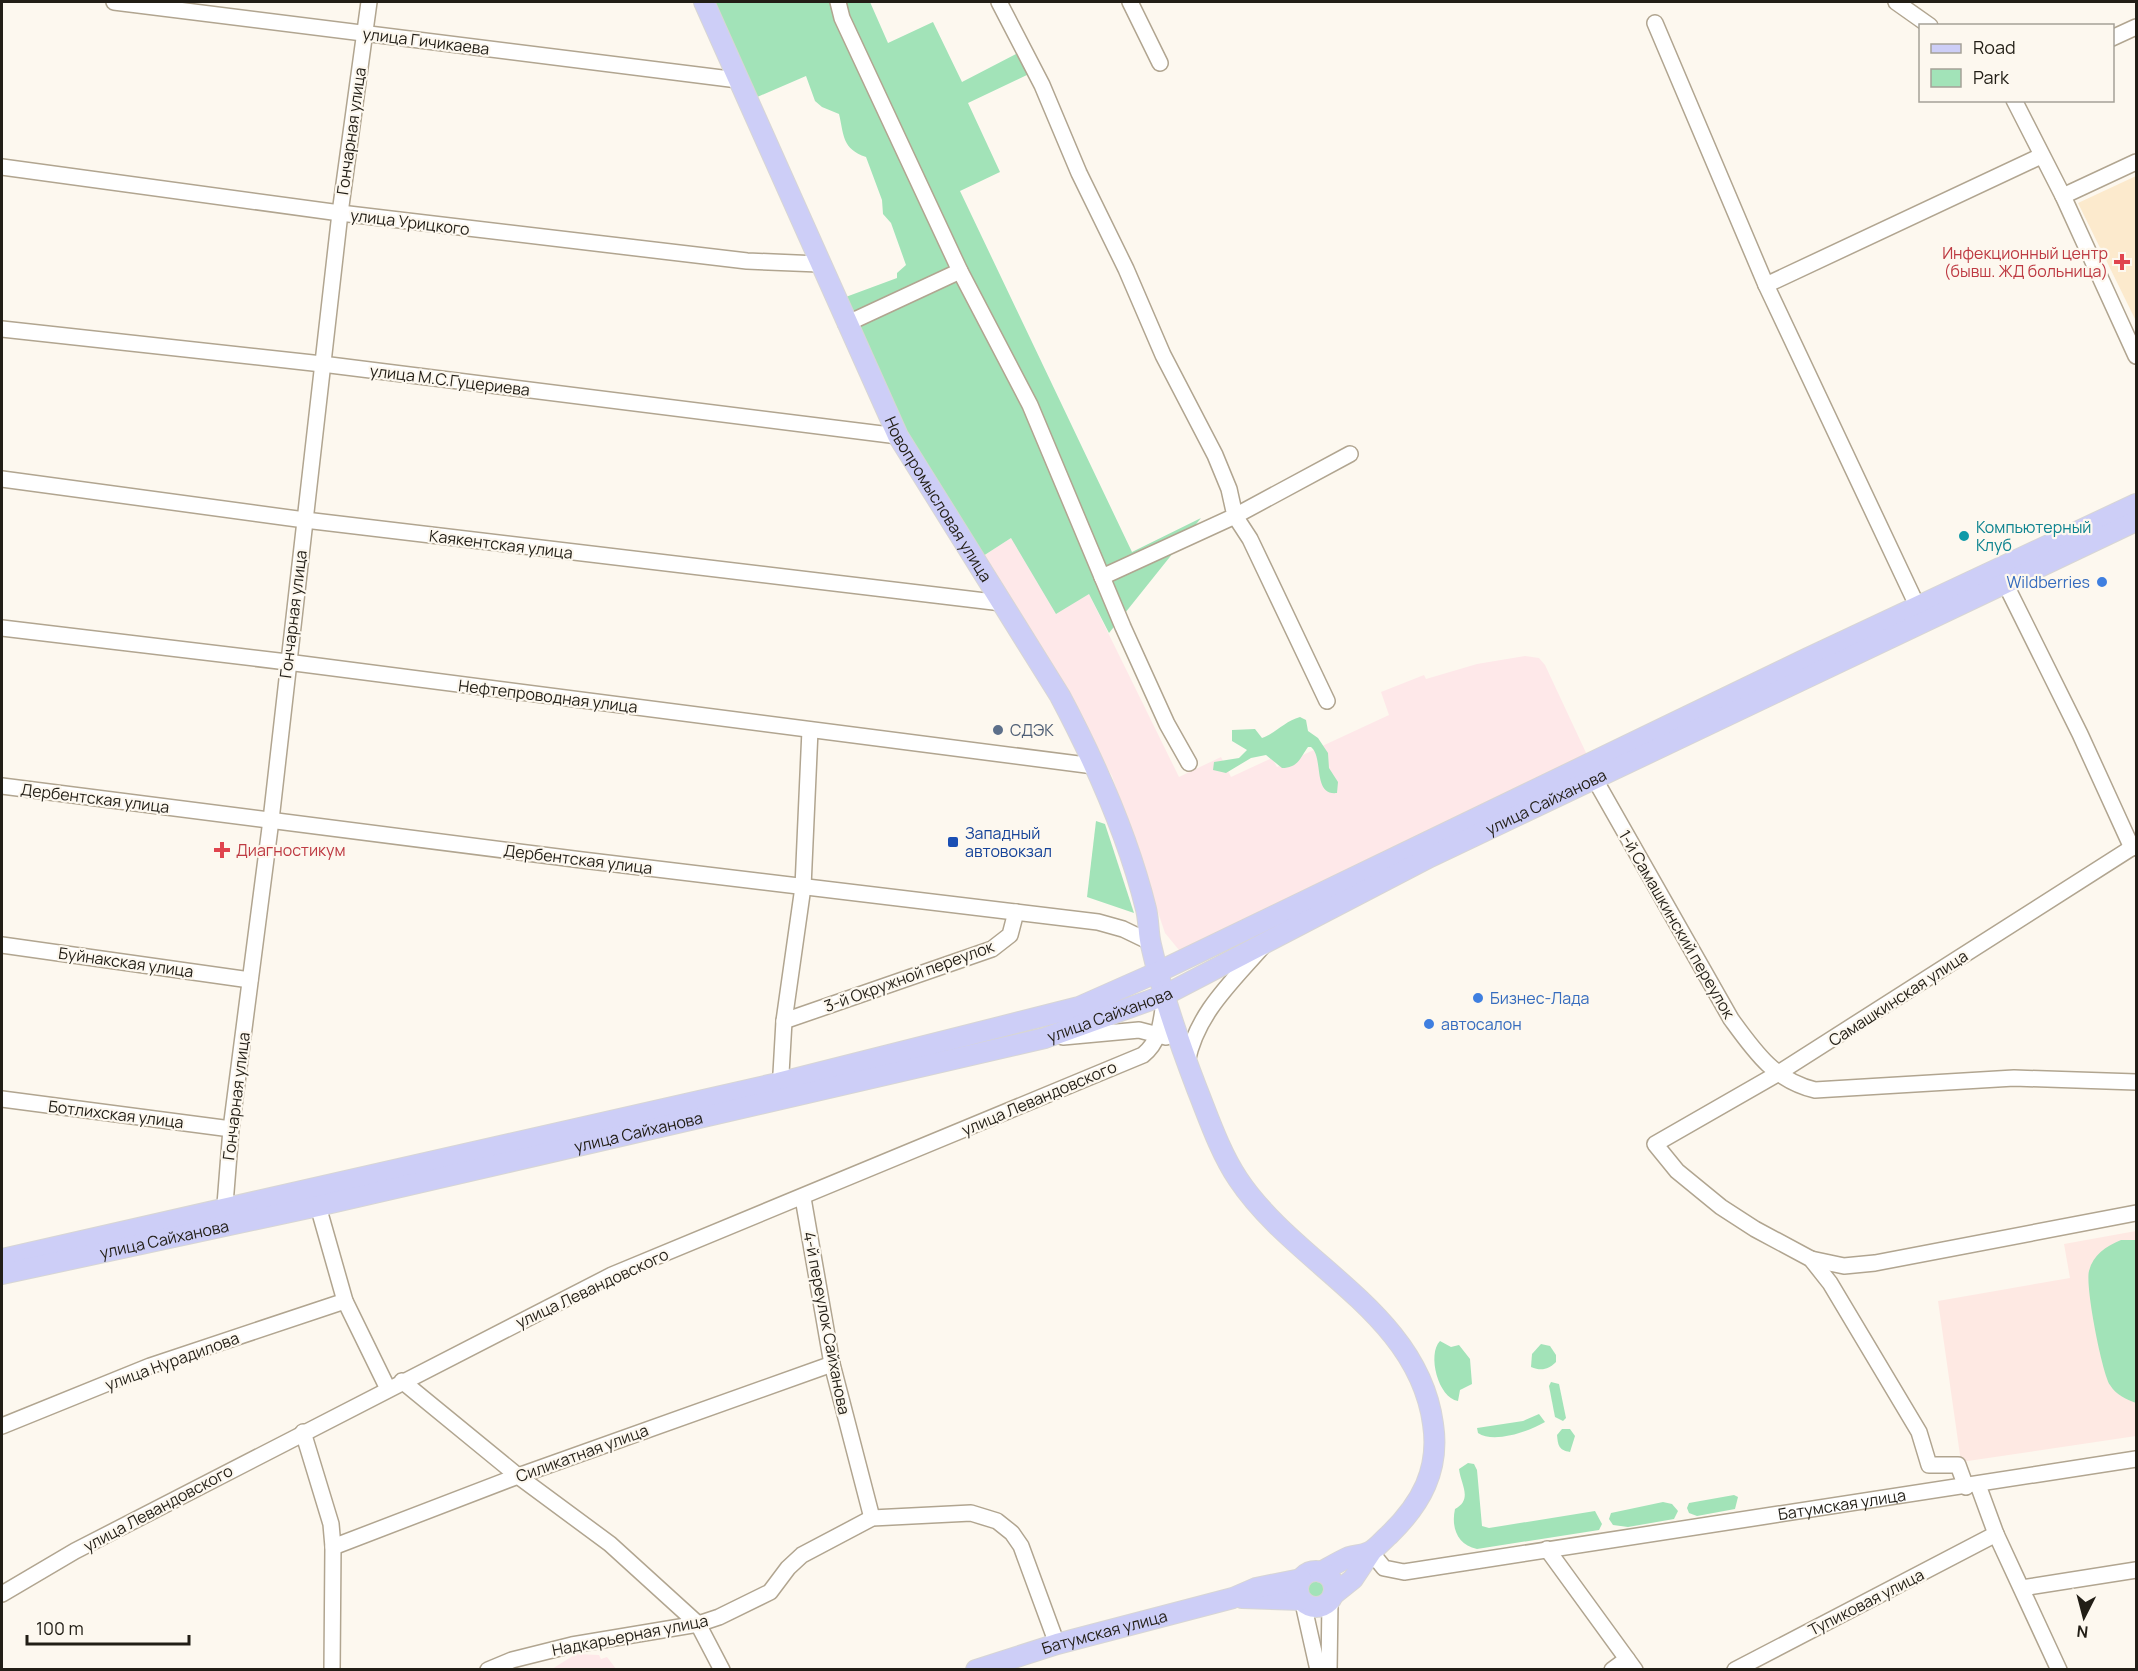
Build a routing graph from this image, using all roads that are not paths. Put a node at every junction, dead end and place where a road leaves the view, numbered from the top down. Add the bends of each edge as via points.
1 (114, 2) edge
2 (369, 2) edge
3 (704, 2) edge
4 (838, 2) edge
5 (999, 2) edge
6 (1130, 2) edge
7 (1896, 2) edge
8 (1915, 7) edge
9 (1655, 23) dead end
10 (1928, 24) edge
11 (2136, 27) edge
12 (365, 33) junction
13 (2114, 37) edge
14 (1160, 63) dead end
15 (738, 80) junction
16 (2015, 102) edge
17 (2041, 156) junction
18 (2136, 162) edge
19 (2, 167) edge
20 (2063, 196) junction
21 (340, 213) junction
22 (819, 264) junction
23 (960, 270) junction
24 (1766, 285) junction
25 (846, 324) junction
26 (2, 329) edge
27 (2136, 356) edge
28 (322, 364) junction
29 (898, 435) junction
30 (1350, 454) dead end
31 (2, 479) edge
32 (2136, 504) edge
33 (1235, 516) junction
34 (304, 520) junction
35 (2136, 521) edge
36 (2002, 576) junction
37 (1102, 578) junction
38 (1002, 603) junction
39 (1921, 614) junction
40 (2, 628) edge
41 (287, 662) junction
42 (1327, 700) dead end
43 (810, 730) junction
44 (1189, 763) dead end
45 (1094, 766) junction
46 (1591, 772) junction
47 (2, 786) edge
48 (271, 820) junction
49 (2134, 847) edge
50 (803, 886) junction
51 (1016, 912) junction
52 (1268, 941) junction
53 (1150, 942) junction
54 (2, 945) edge
55 (1158, 972) junction
56 (250, 980) junction
57 (1165, 995) junction
58 (784, 1021) junction
59 (1159, 1033) junction
60 (1045, 1038) junction
61 (1187, 1062) junction
62 (1777, 1074) junction
63 (2136, 1082) edge
64 (779, 1091) junction
65 (2, 1099) edge
66 (231, 1129) junction
67 (802, 1198) junction
68 (318, 1206) junction
69 (2136, 1214) edge
70 (224, 1218) junction
71 (2, 1259) edge
72 (1811, 1259) junction
73 (2, 1274) edge
74 (345, 1301) junction
75 (832, 1364) junction
76 (402, 1381) junction
77 (388, 1389) junction
78 (2, 1426) edge
79 (303, 1432) junction
80 (2136, 1459) edge
81 (518, 1476) junction
82 (1972, 1486) junction
83 (872, 1518) junction
84 (1996, 1534) junction
85 (333, 1547) junction
86 (1547, 1549) junction
87 (1371, 1552) junction
88 (2136, 1570) edge
89 (1322, 1572) junction
90 (1301, 1579) junction
91 (2022, 1588) junction
92 (2, 1594) edge
93 (1233, 1598) junction
94 (1332, 1598) junction
95 (1302, 1601) junction
96 (698, 1624) junction
97 (1057, 1644) junction
98 (1631, 1664) edge
99 (332, 1670) edge
100 (488, 1670) edge
101 (722, 1670) edge
102 (976, 1670) edge
103 (1318, 1670) edge
104 (1329, 1670) edge
105 (1612, 1670) edge
106 (1735, 1670) edge
107 (2059, 1670) edge

1 - 12 street, улица Гичикаева
2 - 12 street, Гончарная улица
3 - 15 main road, Новопромысловая улица
4 - 23 street
5 - 33 street via 1042,85 1078,173 1163,355 1215,455
6 - 14 street
7 - 8 street
8 - 10 street
9 - 24 street
11 - 13 street
12 - 15 street, улица Гичикаева
12 - 21 street, Гончарная улица
15 - 22 main road, Новопромысловая улица
16 - 17 street
17 - 20 street
17 - 24 street
18 - 20 street
19 - 21 street, улица Урицкого
20 - 27 street
21 - 22 street, улица Урицкого via 747,261
21 - 28 street, Гончарная улица
22 - 25 main road, Новопромысловая улица
23 - 25 street
23 - 37 street via 1030,405
24 - 39 street
25 - 29 main road, Новопромысловая улица
26 - 28 street, улица М.С.Гуцериева
28 - 29 street, улица М.С.Гуцериева
28 - 34 street, Гончарная улица
29 - 38 main road, Новопромысловая улица
30 - 33 street
31 - 34 street, Каякентская улица
32 - 36 main road
33 - 37 street
33 - 42 street via 1250,539
34 - 38 street, Каякентская улица
34 - 41 street, Гончарная улица
35 - 36 main road
36 - 39 main road
36 - 49 street
37 - 44 street via 1167,724
38 - 45 main road, Новопромысловая улица via 1060,696
39 - 46 main road
40 - 41 street, Нефтепроводная улица
41 - 43 street, Нефтепроводная улица
41 - 48 street, Гончарная улица
43 - 45 street, Нефтепроводная улица
43 - 50 street
45 - 53 main road, Новопромысловая улица via 1134,869
46 - 52 main road, улица Сайханова
46 - 55 main road, улица Сайханова
46 - 62 street, 1-й Самашкинский переулок via 1731,1018
47 - 48 street, Дербентская улица
48 - 50 street, Дербентская улица
48 - 56 street, Гончарная улица
49 - 62 street, Самашкинская улица
50 - 51 street, Дербентская улица
50 - 58 street
51 - 53 street, Дербентская улица via 1098,922
51 - 58 street, 3-й Окружной переулок via 1010,935 992,949
52 - 57 main road, улица Сайханова
52 - 61 street via 1200,1022
53 - 55 main road, Новопромысловая улица
54 - 56 street, Буйнакская улица
55 - 57 main road, Новопромысловая улица
55 - 64 main road, улица Сайханова via 1079,1007
56 - 66 street, Гончарная улица
57 - 59 street, улица Левандовского
57 - 60 main road, улица Сайханова
57 - 61 main road, Новопромысловая улица
58 - 64 street
59 - 60 street via 1139,1030
59 - 61 street via 1171,1040
59 - 67 street, улица Левандовского via 1143,1055
60 - 64 main road, улица Сайханова
61 - 87 main road, Новопромысловая улица via 1237,1178 1275,1221 1378,1318 1408,1358 1427,1397 1435,1437 1431,1476 1415,1506
62 - 63 street via 1797,1086 1815,1090 2014,1078
62 - 72 street, Самашкинская улица via 1655,1144 1677,1171 1721,1207
64 - 68 main road, улица Сайханова
64 - 70 main road, улица Сайханова
65 - 66 street, Ботлихская улица
66 - 70 street, Гончарная улица
67 - 75 street, 4-й переулок Сайханова
67 - 76 street, улица Левандовского via 612,1275
68 - 70 main road, улица Сайханова
68 - 74 street
69 - 72 street via 1875,1263 1844,1266
70 - 71 main road, улица Сайханова
70 - 73 main road, улица Сайханова
72 - 82 street via 1830,1283 1919,1432 1929,1465 1958,1465
74 - 77 street
74 - 78 street, улица Нурадилова via 150,1366
75 - 81 street, Силикатная улица
75 - 83 street, 4-й переулок Сайханова
76 - 77 street, улица Левандовского
76 - 81 street
77 - 79 street, улица Левандовского
79 - 85 street via 328,1506
79 - 92 street, улица Левандовского via 75,1551
80 - 82 street, Батумская улица
81 - 85 street, Силикатная улица
81 - 96 street via 610,1544
82 - 84 street
82 - 86 street, Батумская улица
83 - 96 street, Надкарьерная улица via 802,1555 770,1592
83 - 97 street, Надкарьерная улица via 971,1512 997,1521 1021,1546
84 - 91 street
84 - 106 street, Тупиковая улица
85 - 99 street
86 - 87 street, Батумская улица via 1404,1572 1384,1568
86 - 98 street
87 - 89 main road via 1349,1557
87 - 94 main road via 1353,1579
88 - 91 street
89 - 90 main road via 1310,1572
89 - 94 main road via 1331,1579
90 - 93 main road via 1256,1588
90 - 95 main road via 1298,1590
91 - 107 street
93 - 95 main road
93 - 97 main road, Батумская улица
94 - 95 main road via 1317,1608
94 - 104 street
95 - 103 street
96 - 100 street, Надкарьерная улица via 572,1645
96 - 101 street
97 - 102 main road, Батумская улица
98 - 105 street

